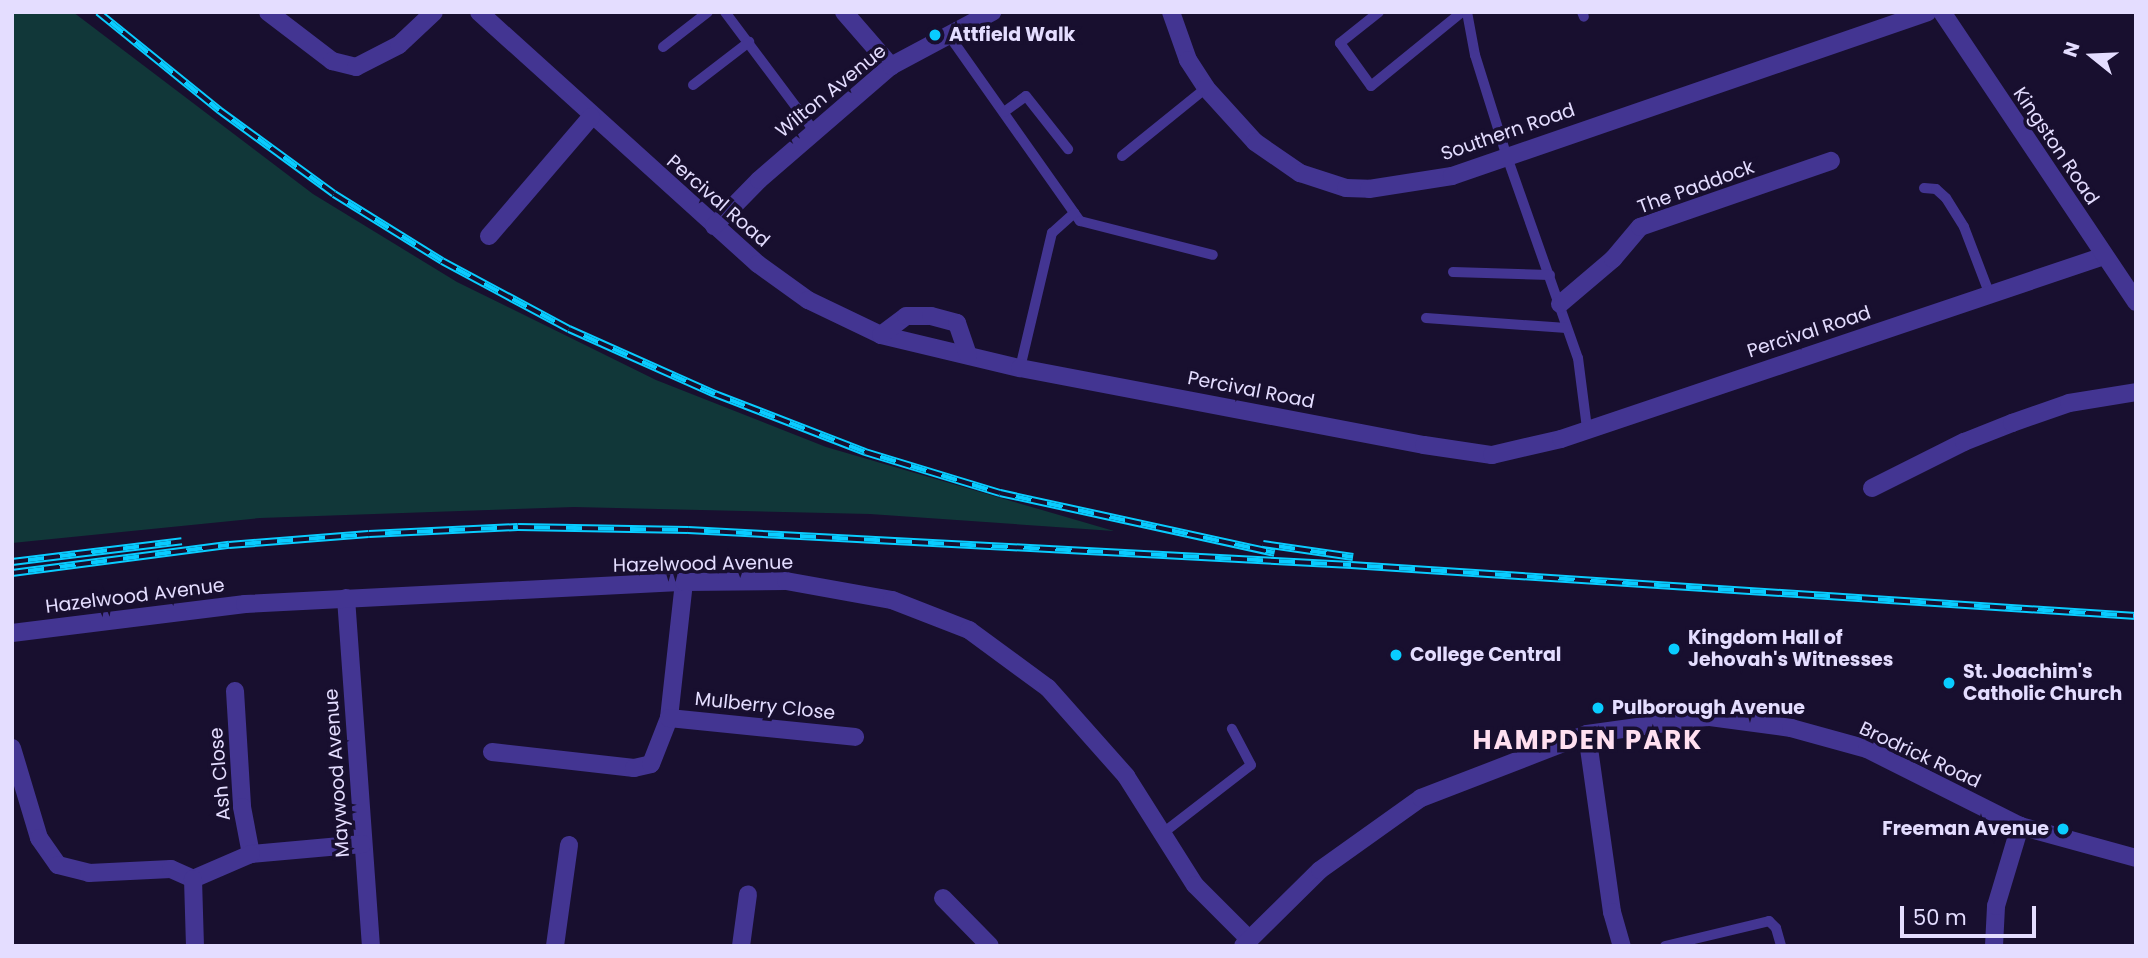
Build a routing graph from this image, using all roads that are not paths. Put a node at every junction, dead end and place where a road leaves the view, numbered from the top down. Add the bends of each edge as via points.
1 (268, 12) edge
2 (434, 12) edge
3 (479, 12) edge
4 (708, 12) edge
5 (725, 12) edge
6 (844, 12) edge
7 (992, 12) edge
8 (1171, 12) edge
9 (1380, 12) edge
10 (1462, 12) edge
11 (1467, 12) edge
12 (1928, 12) edge
13 (1942, 12) edge
14 (948, 34) junction
15 (749, 41) junction
16 (663, 47) dead end
17 (891, 66) junction
18 (693, 85) dead end
19 (1206, 88) junction
20 (1004, 112) junction
21 (591, 117) junction
22 (814, 131) junction
23 (1068, 149) dead end
24 (1506, 154) junction
25 (1122, 156) dead end
26 (1831, 161) dead end
27 (1924, 188) dead end
28 (1074, 213) junction
29 (714, 226) junction
30 (489, 236) dead end
31 (1213, 255) dead end
32 (2104, 256) junction
33 (1453, 272) dead end
34 (1550, 275) junction
35 (1990, 295) junction
36 (2136, 302) edge
37 (1560, 304) junction
38 (1426, 318) dead end
39 (1567, 328) junction
40 (881, 335) junction
41 (968, 355) junction
42 (1020, 368) junction
43 (2136, 392) edge
44 (1587, 428) junction
45 (1872, 488) dead end
46 (684, 582) junction
47 (346, 598) junction
48 (12, 633) edge
49 (235, 691) dead end
50 (669, 718) junction
51 (1232, 729) dead end
52 (1587, 734) junction
53 (855, 737) dead end
54 (12, 748) edge
55 (492, 752) dead end
56 (2020, 826) junction
57 (1163, 833) junction
58 (363, 844) junction
59 (569, 845) dead end
60 (251, 854) junction
61 (2136, 858) edge
62 (193, 879) junction
63 (748, 894) dead end
64 (943, 898) dead end
65 (1246, 942) edge
66 (195, 946) edge
67 (371, 946) edge
68 (555, 946) edge
69 (741, 946) edge
70 (990, 946) edge
71 (1622, 946) edge
72 (1665, 946) edge
73 (1781, 946) edge
74 (1994, 946) edge

1 - 2 street via 332,61 356,67 399,45
3 - 21 street, Percival Road
4 - 16 lane
5 - 15 lane
6 - 17 street
7 - 14 street, Wilton Avenue
8 - 19 street, Southern Road via 1188,60
9 - 10 lane via 1340,43 1371,86
11 - 24 lane via 1475,55
12 - 24 street, Southern Road
13 - 32 street, Kingston Road
14 - 17 street, Wilton Avenue
14 - 20 lane
15 - 18 lane
15 - 22 lane
17 - 22 street, Wilton Avenue
19 - 24 street, Southern Road via 1233,121 1278,159 1300,173 1346,188 1413,185
19 - 25 lane
20 - 23 lane via 1026,96
20 - 28 lane
21 - 29 street, Percival Road
21 - 30 street
22 - 29 street, Wilton Avenue
24 - 34 lane
26 - 37 street, The Paddock via 1640,227 1614,259
27 - 35 lane via 1937,190 1946,198 1964,228
28 - 31 lane via 1080,221
28 - 42 lane via 1052,233
29 - 40 street, Percival Road via 808,300
32 - 35 street, Percival Road
32 - 36 street, Kingston Road
33 - 34 lane
34 - 37 lane
35 - 44 street, Percival Road
37 - 39 lane
38 - 39 lane
39 - 44 lane via 1578,358
40 - 41 street, Percival Road
40 - 41 street via 906,316 931,316 957,323
41 - 42 street, Percival Road
42 - 44 street, Percival Road via 1492,454 1561,439
43 - 45 street via 2069,403 2012,423
46 - 47 street, Hazelwood Avenue
46 - 50 street, Mulberry Close
46 - 57 street, Hazelwood Avenue via 786,581 892,600 968,630 1051,692 1126,776
47 - 48 street, Hazelwood Avenue via 245,604
47 - 58 street, Maywood Avenue
49 - 60 street, Ash Close via 242,807
50 - 53 street, Mulberry Close
50 - 55 street, Mulberry Close via 663,745 651,764 634,768
51 - 57 lane via 1251,765
52 - 56 street, Brodrick Road via 1710,717 1791,728 1867,749
52 - 65 street, Brodrick Road via 1422,798 1320,870
52 - 71 street via 1612,912
54 - 62 street via 39,838 58,865 89,873 171,869
56 - 61 street, Brodrick Road
56 - 74 street via 1996,905
57 - 65 street, Hazelwood Avenue via 1195,885
58 - 60 street
58 - 67 street, Maywood Avenue
59 - 68 street
60 - 62 street
62 - 66 street
63 - 69 street
64 - 70 street
72 - 73 lane via 1769,921

